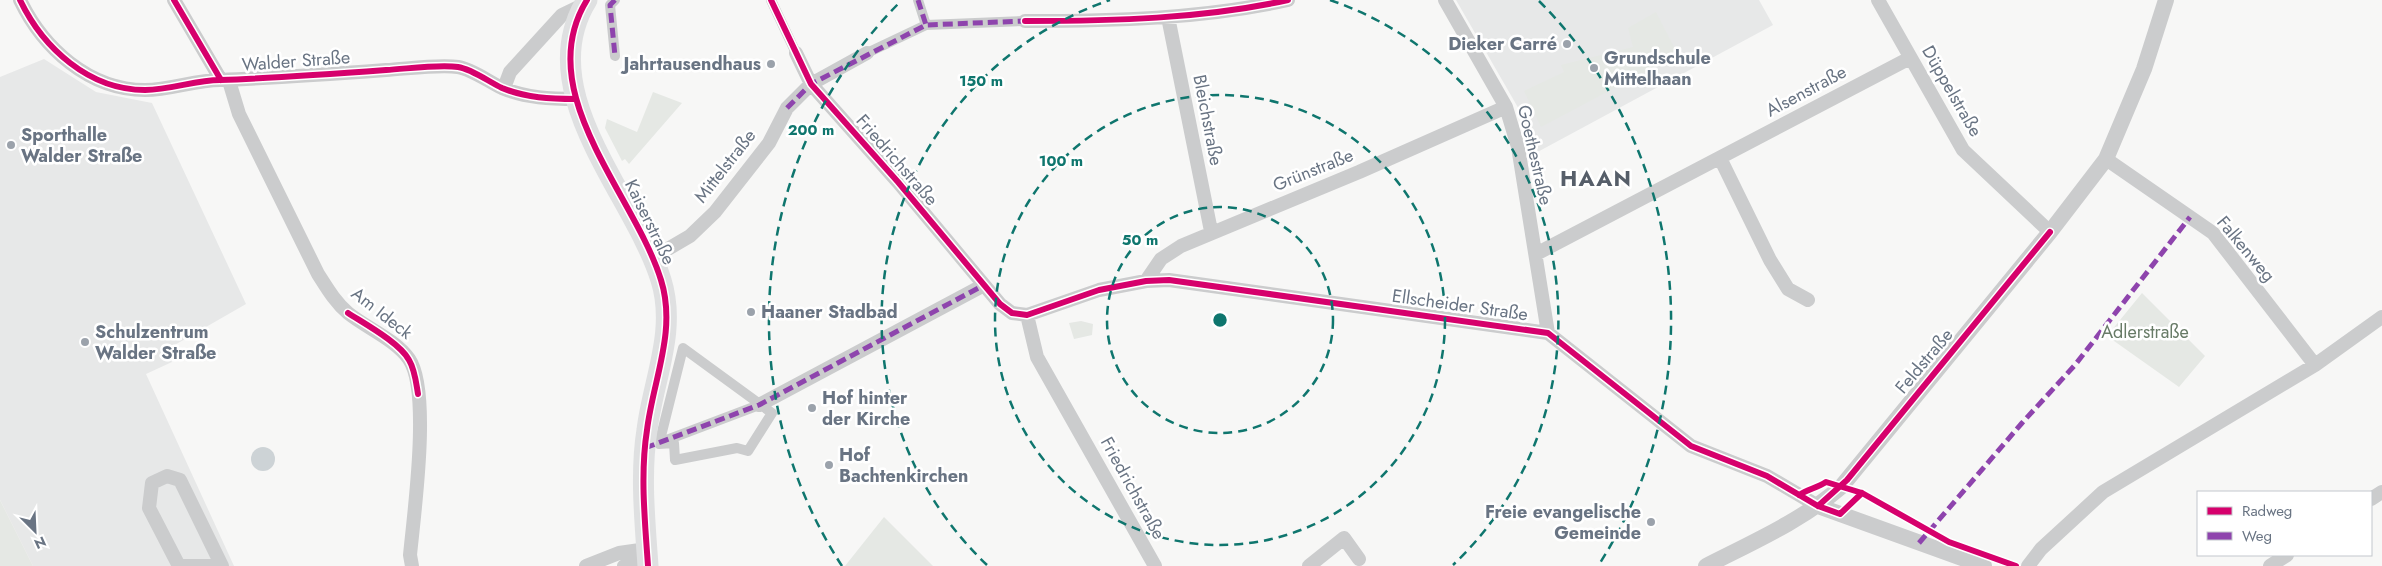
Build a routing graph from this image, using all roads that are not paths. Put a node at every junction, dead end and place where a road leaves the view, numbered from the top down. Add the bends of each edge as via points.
1 (20, 0) edge
2 (174, 0) edge
3 (615, 0) edge
4 (771, 0) edge
5 (918, 0) edge
6 (1288, 0) edge
7 (1445, 0) edge
8 (1878, 0) edge
9 (2166, 0) edge
10 (586, 2) edge
11 (1168, 17) junction
12 (1025, 22) joint
13 (926, 25) junction
14 (796, 53) joint
15 (867, 53) joint
16 (615, 56) dead end
17 (1910, 58) junction
18 (225, 80) junction
19 (811, 84) junction
20 (504, 88) junction
21 (576, 99) junction
22 (1506, 107) junction
23 (1720, 158) junction
24 (2106, 159) junction
25 (1211, 232) junction
26 (2050, 232) junction
27 (1536, 254) junction
28 (654, 258) junction
29 (1146, 281) junction
30 (984, 285) junction
31 (1808, 300) dead end
32 (1028, 315) junction
33 (2382, 317) edge
34 (1548, 333) junction
35 (2315, 365) junction
36 (759, 404) junction
37 (652, 446) junction
38 (1818, 506) junction
39 (2285, 556) edge
40 (648, 557) edge
41 (1360, 559) dead end
42 (1965, 563) edge
43 (222, 566) edge
44 (412, 566) edge
45 (586, 566) edge
46 (624, 566) edge
47 (1155, 566) edge
48 (1309, 566) edge
49 (1706, 566) edge
50 (1984, 566) edge
51 (2028, 566) edge
52 (2270, 566) edge

1 - 18 street, Walder Straße via 47,42 63,58 107,84 145,90
2 - 18 street, Am Ideck
3 - 16 street via 610,5
4 - 14 street, Friedrichstraße
5 - 13 street
6 - 11 street via 1252,8
7 - 22 street, Goethestraße
8 - 17 street, Düppelstraße
9 - 24 street, Feldstraße via 2144,69
10 - 20 street, Kaiserstraße via 562,15 510,72
10 - 21 main road, Kaiserstraße via 571,54 570,76
11 - 12 street
11 - 25 street, Bleichstraße
12 - 13 street
13 - 15 street
14 - 19 street, Friedrichstraße
15 - 19 street, Mittelstraße
17 - 23 street, Alsenstraße
17 - 26 street, Düppelstraße via 1962,150
18 - 20 street, Walder Straße via 459,67
18 - 44 street, Am Ideck via 332,297 348,313 400,350 409,359 415,374 419,455 410,555
19 - 28 street, Mittelstraße via 787,108 769,142 715,212 690,236
19 - 30 street, Friedrichstraße
20 - 21 street, Walder Straße via 541,98
21 - 28 main road, Kaiserstraße via 597,150
22 - 25 street, Grünstraße
22 - 27 street, Goethestraße via 1518,147
23 - 27 street, Alsenstraße
23 - 31 street via 1770,260 1788,288
24 - 26 street, Feldstraße
24 - 35 street, Falkenweg via 2214,233
25 - 29 street, Grünstraße via 1162,259
26 - 38 street, Feldstraße via 1847,480
27 - 34 street, Goethestraße
28 - 37 main road, Kaiserstraße via 664,291 667,327
29 - 32 street, Ellscheider Straße via 1099,290
29 - 34 street, Ellscheider Straße via 1169,280
30 - 32 street, Friedrichstraße via 1012,313
30 - 36 street
32 - 47 street, Friedrichstraße via 1037,357
33 - 35 street
34 - 38 street, Ellscheider Straße via 1690,446 1767,476
35 - 51 street via 2103,492 2041,549
36 - 37 street
36 - 37 street via 772,413 748,451 737,448 676,460 674,444
36 - 37 street via 683,348
37 - 40 main road, Kaiserstraße
38 - 42 street, Ellscheider Straße
38 - 49 street, Feldstraße
39 - 52 street
40 - 45 street via 619,553
40 - 46 street
41 - 48 street via 1344,538
42 - 50 street, Ellscheider Straße
43 - 43 street via 180,480 167,476 152,483 149,508 179,566

